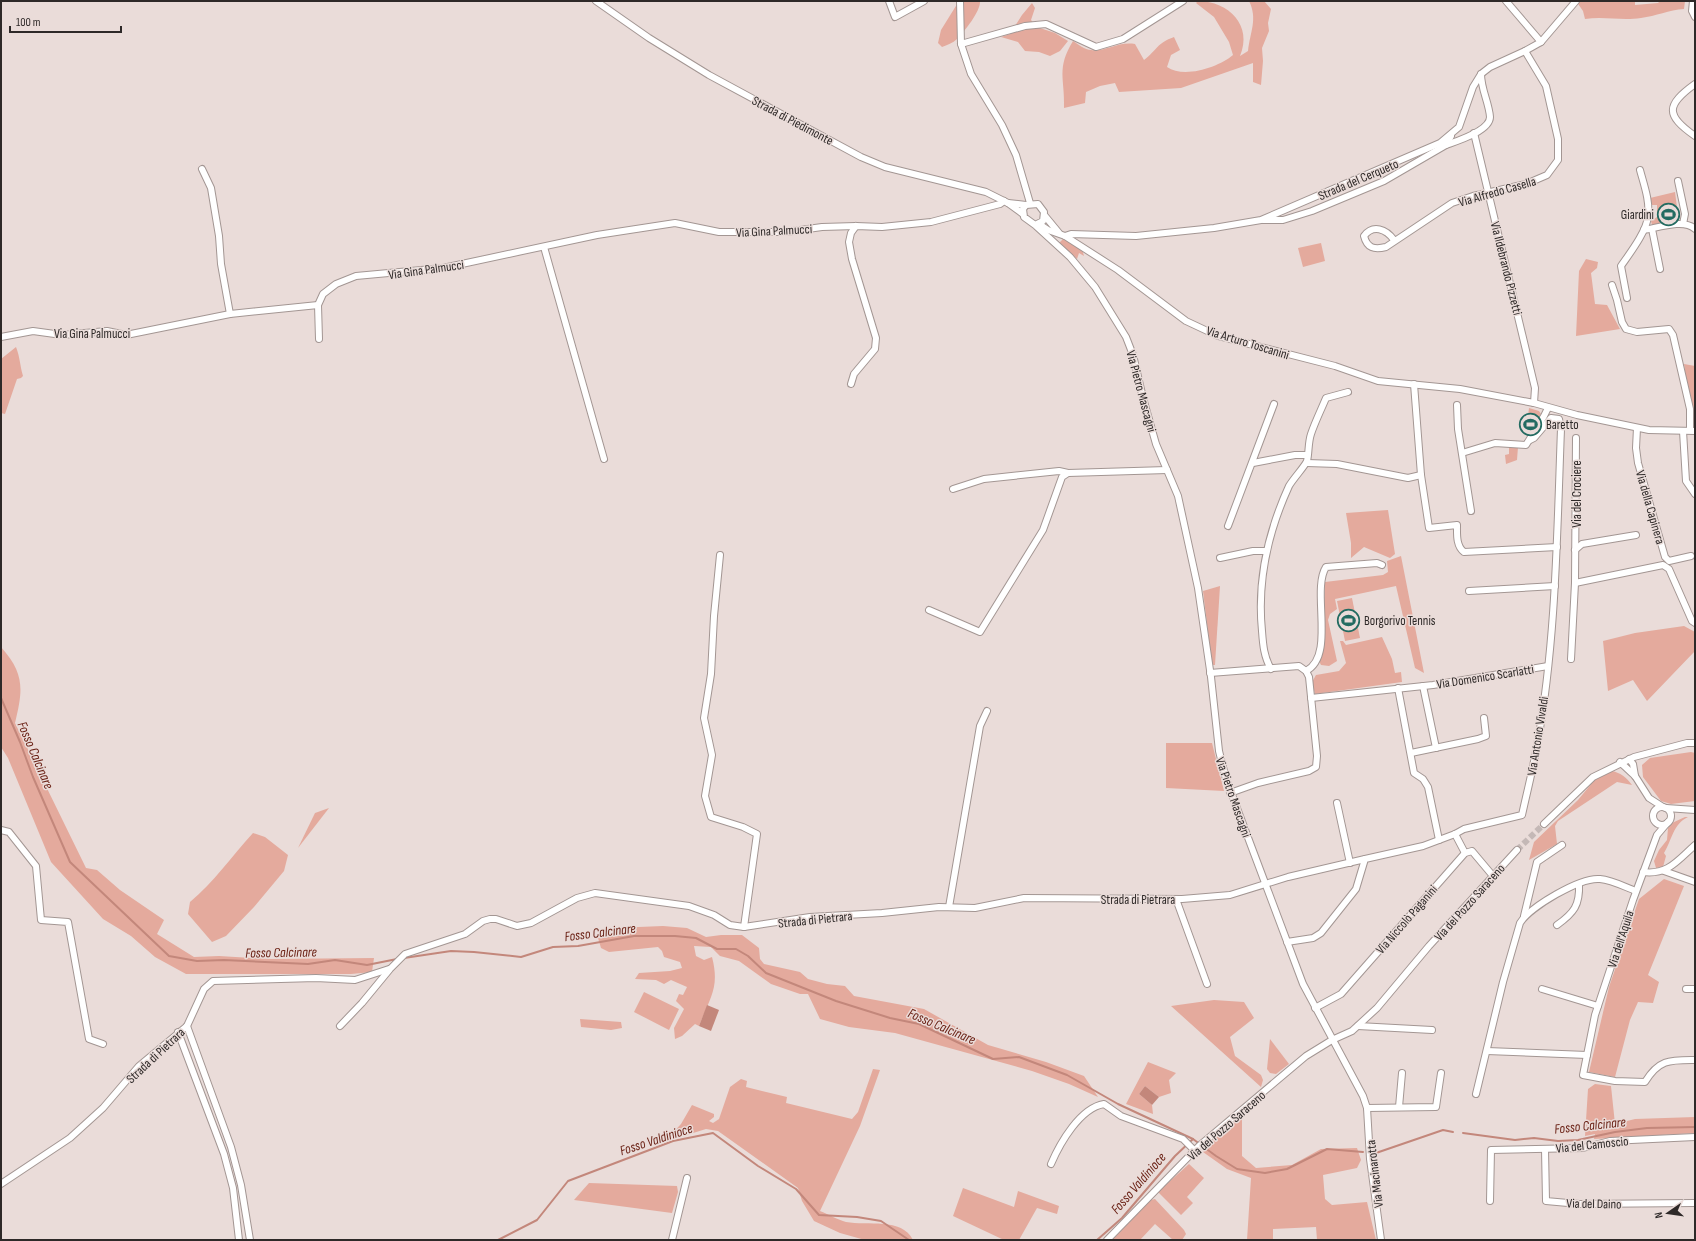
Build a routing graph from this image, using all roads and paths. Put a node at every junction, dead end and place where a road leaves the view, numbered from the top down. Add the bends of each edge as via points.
1 (596, 1) edge
2 (888, 1) edge
3 (924, 1) edge
4 (960, 1) edge
5 (1182, 1) edge
6 (1506, 1) edge
7 (1576, 1) edge
8 (1693, 1) edge
9 (1695, 17) edge
10 (1541, 42) junction
11 (961, 44) junction
12 (1525, 51) junction
13 (1481, 74) junction
14 (1695, 84) edge
15 (1474, 133) junction
16 (1452, 135) junction
17 (1695, 136) edge
18 (1446, 145) junction
19 (202, 169) dead end
20 (1640, 170) dead end
21 (1678, 181) dead end
22 (1488, 193) junction
23 (1006, 202) junction
24 (1028, 204) junction
25 (1022, 214) junction
26 (1046, 219) junction
27 (1261, 220) junction
28 (1037, 224) junction
29 (1683, 224) junction
30 (856, 226) junction
31 (1652, 228) junction
32 (1695, 229) edge
33 (1048, 230) junction
34 (1644, 230) junction
35 (1062, 234) junction
36 (1052, 240) junction
37 (1394, 240) junction
38 (544, 247) junction
39 (1660, 269) dead end
40 (1612, 285) dead end
41 (1627, 298) dead end
42 (318, 305) junction
43 (230, 314) junction
44 (1, 337) edge
45 (319, 339) dead end
46 (851, 384) dead end
47 (1414, 384) junction
48 (1348, 392) dead end
49 (1534, 403) junction
50 (1274, 404) dead end
51 (1457, 405) dead end
52 (1548, 408) junction
53 (1638, 428) junction
54 (1683, 430) junction
55 (1693, 431) edge
56 (1576, 438) dead end
57 (1530, 440) junction
58 (1462, 452) junction
59 (1307, 455) junction
60 (604, 459) dead end
61 (1253, 463) junction
62 (1307, 463) junction
63 (1167, 470) junction
64 (1068, 474) junction
65 (1421, 475) junction
66 (953, 489) dead end
67 (1695, 494) edge
68 (1471, 511) dead end
69 (1228, 526) dead end
70 (1636, 535) dead end
71 (1557, 547) junction
72 (1575, 550) junction
73 (1266, 551) junction
74 (720, 555) dead end
75 (1692, 556) dead end
76 (1220, 558) dead end
77 (1382, 565) dead end
78 (1575, 583) junction
79 (1555, 586) junction
80 (1468, 591) dead end
81 (929, 610) dead end
82 (1695, 623) edge
83 (1571, 659) dead end
84 (1548, 666) junction
85 (1271, 669) junction
86 (1306, 671) junction
87 (1210, 673) junction
88 (1423, 686) junction
89 (1398, 688) junction
90 (1311, 698) junction
91 (987, 711) dead end
92 (1484, 718) dead end
93 (1695, 743) edge
94 (1436, 748) junction
95 (1411, 753) junction
96 (1629, 759) junction
97 (1620, 762) junction
98 (1635, 776) junction
99 (1230, 793) junction
100 (1649, 798) junction
101 (1336, 804) dead end
102 (1664, 807) junction
103 (1688, 810) junction
104 (1695, 810) edge
105 (1654, 813) junction
106 (1669, 820) junction
107 (1656, 822) junction
108 (1544, 824) tunnel mouth
109 (1, 830) edge
110 (1455, 834) junction
111 (1657, 835) junction
112 (1439, 840) junction
113 (1562, 845) dead end
114 (1695, 845) edge
115 (1517, 850) tunnel mouth
116 (1688, 852) junction
117 (1465, 853) junction
118 (1695, 854) edge
119 (1365, 859) junction
120 (1350, 863) junction
121 (1664, 871) junction
122 (1643, 872) junction
123 (1493, 876) junction
124 (1695, 882) edge
125 (1266, 884) junction
126 (1579, 884) junction
127 (1636, 891) junction
128 (1176, 899) junction
129 (949, 907) junction
130 (1524, 916) junction
131 (1557, 924) dead end
132 (744, 927) junction
133 (1287, 942) junction
134 (390, 969) junction
135 (1207, 984) dead end
136 (1542, 989) dead end
137 (1686, 989) dead end
138 (1695, 989) edge
139 (1598, 1006) junction
140 (1315, 1008) junction
141 (186, 1026) junction
142 (340, 1026) dead end
143 (1358, 1026) junction
144 (1432, 1030) dead end
145 (178, 1032) junction
146 (1332, 1040) junction
147 (103, 1044) dead end
148 (1487, 1051) junction
149 (1587, 1055) junction
150 (1695, 1060) edge
151 (1402, 1073) dead end
152 (1441, 1073) dead end
153 (1476, 1094) dead end
154 (1399, 1107) junction
155 (1367, 1108) junction
156 (1695, 1137) edge
157 (1545, 1149) junction
158 (1195, 1151) junction
159 (1051, 1164) dead end
160 (687, 1178) dead end
161 (1, 1184) edge
162 (1490, 1201) dead end
163 (1695, 1202) edge
164 (239, 1240) edge
165 (250, 1240) edge
166 (672, 1240) edge
167 (1107, 1240) edge
168 (1381, 1240) edge

1 - 23 street, Strada di Piedimonte via 709,75 861,157 885,167 986,192
2 - 3 street via 895,17
4 - 11 street
5 - 11 street via 1123,39 1096,47 1046,24 1025,26
6 - 10 street
7 - 10 street, Strada del Cerqueto
8 - 9 street via 1692,11
10 - 12 street, Strada del Cerqueto
11 - 24 street via 971,74 1002,125 1016,155
12 - 13 street, Strada del Cerqueto via 1490,67
12 - 22 street, Via Alfredo Casella via 1546,86 1558,139 1558,160 1547,175 1526,184
13 - 15 street, Strada del Cerqueto via 1490,117 1485,127
13 - 16 street, Strada del Cerqueto via 1473,87 1459,128
14 - 17 street via 1676,100 1673,113 1679,125
15 - 18 street, Strada del Cerqueto
15 - 22 street, Via Ildebrando Pizzetti
16 - 18 street, Strada del Cerqueto
16 - 27 street, Strada del Cerqueto via 1407,158
18 - 27 street, Strada del Cerqueto via 1384,181 1312,211 1283,220
19 - 43 street via 211,188
20 - 34 street via 1648,203 1648,217
21 - 29 street via 1685,214
22 - 37 street, Via Alfredo Casella via 1452,204
22 - 49 street, Via Ildebrando Pizzetti via 1535,388
23 - 24 street, Strada di Piedimonte
23 - 25 street, Strada di Piedimonte
23 - 30 street, Via Gina Palmucci via 931,222 882,227
24 - 25 street
24 - 26 street via 1041,206
25 - 28 street via 1027,220
26 - 28 street
26 - 33 street, Via Pietro Mascagni
26 - 35 street, Via Arturo Toscanini
27 - 35 street, Strada del Cerqueto via 1136,236
28 - 33 street, Via Arturo Toscanini
28 - 36 street, Via Pietro Mascagni
29 - 31 street
29 - 32 street
30 - 38 street, Via Gina Palmucci via 786,232 719,232 675,223 597,235
30 - 46 street via 849,242 852,259 876,338 875,349 854,374
31 - 34 street
31 - 39 street
33 - 35 street, Via Arturo Toscanini
33 - 36 street, Via Pietro Mascagni
34 - 41 street via 1622,266
35 - 47 street, Via Arturo Toscanini via 1118,270 1186,321 1218,336 1335,366 1378,381
36 - 63 street, Via Pietro Mascagni via 1095,287 1126,337 1156,444
37 - 37 street, Via Alfredo Casella via 1386,231 1374,228 1364,236 1365,242 1374,249 1386,247
38 - 42 street, Via Gina Palmucci via 443,268 356,276 336,284 323,294
38 - 60 street
40 - 55 street via 1626,328 1637,332 1669,329 1673,335
42 - 43 street, Via Gina Palmucci
42 - 45 street
43 - 44 street, Via Gina Palmucci via 126,335 107,331 62,335 33,331
47 - 49 street, Via Arturo Toscanini via 1460,389
47 - 65 street
48 - 59 street via 1326,398 1310,435
49 - 52 street, Via Arturo Toscanini
50 - 61 street
51 - 58 street
52 - 53 street, Via Arturo Toscanini
52 - 57 street
53 - 54 street, Via Arturo Toscanini via 1660,431
53 - 75 street, Via della Capinera via 1638,462 1665,557 1668,562 1673,562
54 - 55 street, Via Arturo Toscanini
54 - 67 street via 1686,482
56 - 72 street, Via del Crociere
57 - 58 street via 1522,446 1495,443
57 - 71 street, Via Antonio Vivaldi via 1551,418 1559,419
58 - 68 street
59 - 61 street
59 - 62 street
61 - 69 street
62 - 65 street via 1338,464 1408,478
62 - 73 street via 1298,471 1290,485
63 - 64 street
63 - 87 street, Via Pietro Mascagni via 1178,496 1198,588
64 - 66 street via 1059,471 984,479
64 - 81 street via 1062,477 1043,530 980,632
65 - 71 street via 1429,528 1457,525 1460,550 1464,552
70 - 72 street, Via del Crociere via 1582,544
71 - 79 street, Via Antonio Vivaldi
72 - 78 street, Via del Crociere
73 - 76 street
73 - 85 street via 1261,582 1260,614 1266,661
74 - 132 street via 711,674 704,718 712,755 705,796 712,817 757,834
77 - 86 street via 1377,563 1326,568 1322,574 1319,655 1312,668
78 - 82 street via 1663,565 1669,569
78 - 83 street, Via del Crociere
79 - 80 street
79 - 84 street, Via Antonio Vivaldi
84 - 88 street, Via Domenico Scarlatti
84 - 110 street, Via Antonio Vivaldi via 1537,746 1522,814 1464,829
85 - 86 street via 1299,666
85 - 87 street
86 - 90 street
87 - 99 street, Via Pietro Mascagni via 1219,751
88 - 89 street, Via Domenico Scarlatti
88 - 94 street, Via Domenico Scarlatti
89 - 90 street, Via Domenico Scarlatti
89 - 95 street
90 - 99 street via 1316,767
91 - 129 street via 980,726
92 - 94 street via 1486,736
93 - 96 street via 1687,742
94 - 95 street
95 - 112 street via 1414,773 1423,779 1428,787
96 - 97 street
96 - 98 street via 1633,764
97 - 98 street
97 - 108 street via 1593,777
98 - 100 street
99 - 125 street, Via Pietro Mascagni
100 - 102 street
100 - 105 street
101 - 120 street
102 - 103 street
102 - 105 street via 1656,809
102 - 106 street via 1670,812
103 - 104 street
103 - 106 street
105 - 107 street
106 - 107 street via 1663,824
106 - 111 street, Via dell'Aquila
107 - 111 street
109 - 147 street via 9,832 36,866 41,920 68,922 89,1039
110 - 112 street, Via Antonio Vivaldi
110 - 117 street
111 - 122 street, Via dell'Aquila
112 - 119 street, Via Antonio Vivaldi
113 - 130 street via 1537,862
114 - 116 street
115 - 123 street, Via del Pozzo Saraceno
116 - 118 street
116 - 121 street
117 - 123 street via 1472,851
117 - 140 street, Via Niccolò Paganini via 1341,994
119 - 120 street, Via Antonio Vivaldi
119 - 133 street via 1356,889 1321,933 1313,938
120 - 125 street, Via Antonio Vivaldi
121 - 122 street
121 - 124 street
122 - 127 street, Via dell'Aquila
123 - 143 street, Via del Pozzo Saraceno via 1377,1008
125 - 128 street, Strada di Pietrara via 1230,895
125 - 133 street, Via Pietro Mascagni
126 - 127 street via 1600,879
126 - 130 street via 1561,891
126 - 131 street via 1579,896 1574,912
127 - 139 street, Via dell'Aquila
128 - 129 street, Strada di Pietrara via 1024,898 976,908
128 - 135 street
129 - 132 street, Strada di Pietrara via 810,917
130 - 148 street via 1503,982
132 - 134 street, Strada di Pietrara via 730,925 714,915 689,906 595,893 577,898 531,923 517,926 496,919 483,921 465,934 405,954
133 - 140 street, Via Pietro Mascagni
134 - 141 street, Strada di Pietrara via 355,980 213,980 204,989
134 - 142 street, Strada di Pietrara via 362,1004
136 - 139 street
137 - 138 street
139 - 149 street, Via dell'Aquila
140 - 146 street, Via Pietro Mascagni
141 - 145 street, Strada di Pietrara
141 - 165 street via 231,1147 241,1185
143 - 144 street
143 - 146 street, Via del Pozzo Saraceno
145 - 161 street, Strada di Pietrara via 139,1066 103,1108 70,1138
145 - 164 street via 224,1154 233,1188
146 - 155 street, Via Macinarotta via 1360,1090
146 - 158 street, Via del Pozzo Saraceno via 1306,1056
148 - 149 street
148 - 153 street
149 - 150 street, Via dell'Aquila via 1583,1075 1615,1081 1645,1082 1652,1071 1664,1062
151 - 154 street
152 - 154 street via 1436,1107
154 - 155 street
155 - 168 street, Via Macinarotta via 1370,1159
156 - 157 street, Via del Camoscio via 1610,1141 1583,1148
157 - 162 street, Via del Camoscio via 1491,1150
157 - 163 street, Via del Daino via 1546,1201 1578,1204
158 - 159 street via 1183,1138 1121,1116 1104,1104 1096,1105 1081,1116
158 - 167 street, Via del Pozzo Saraceno
160 - 166 street

